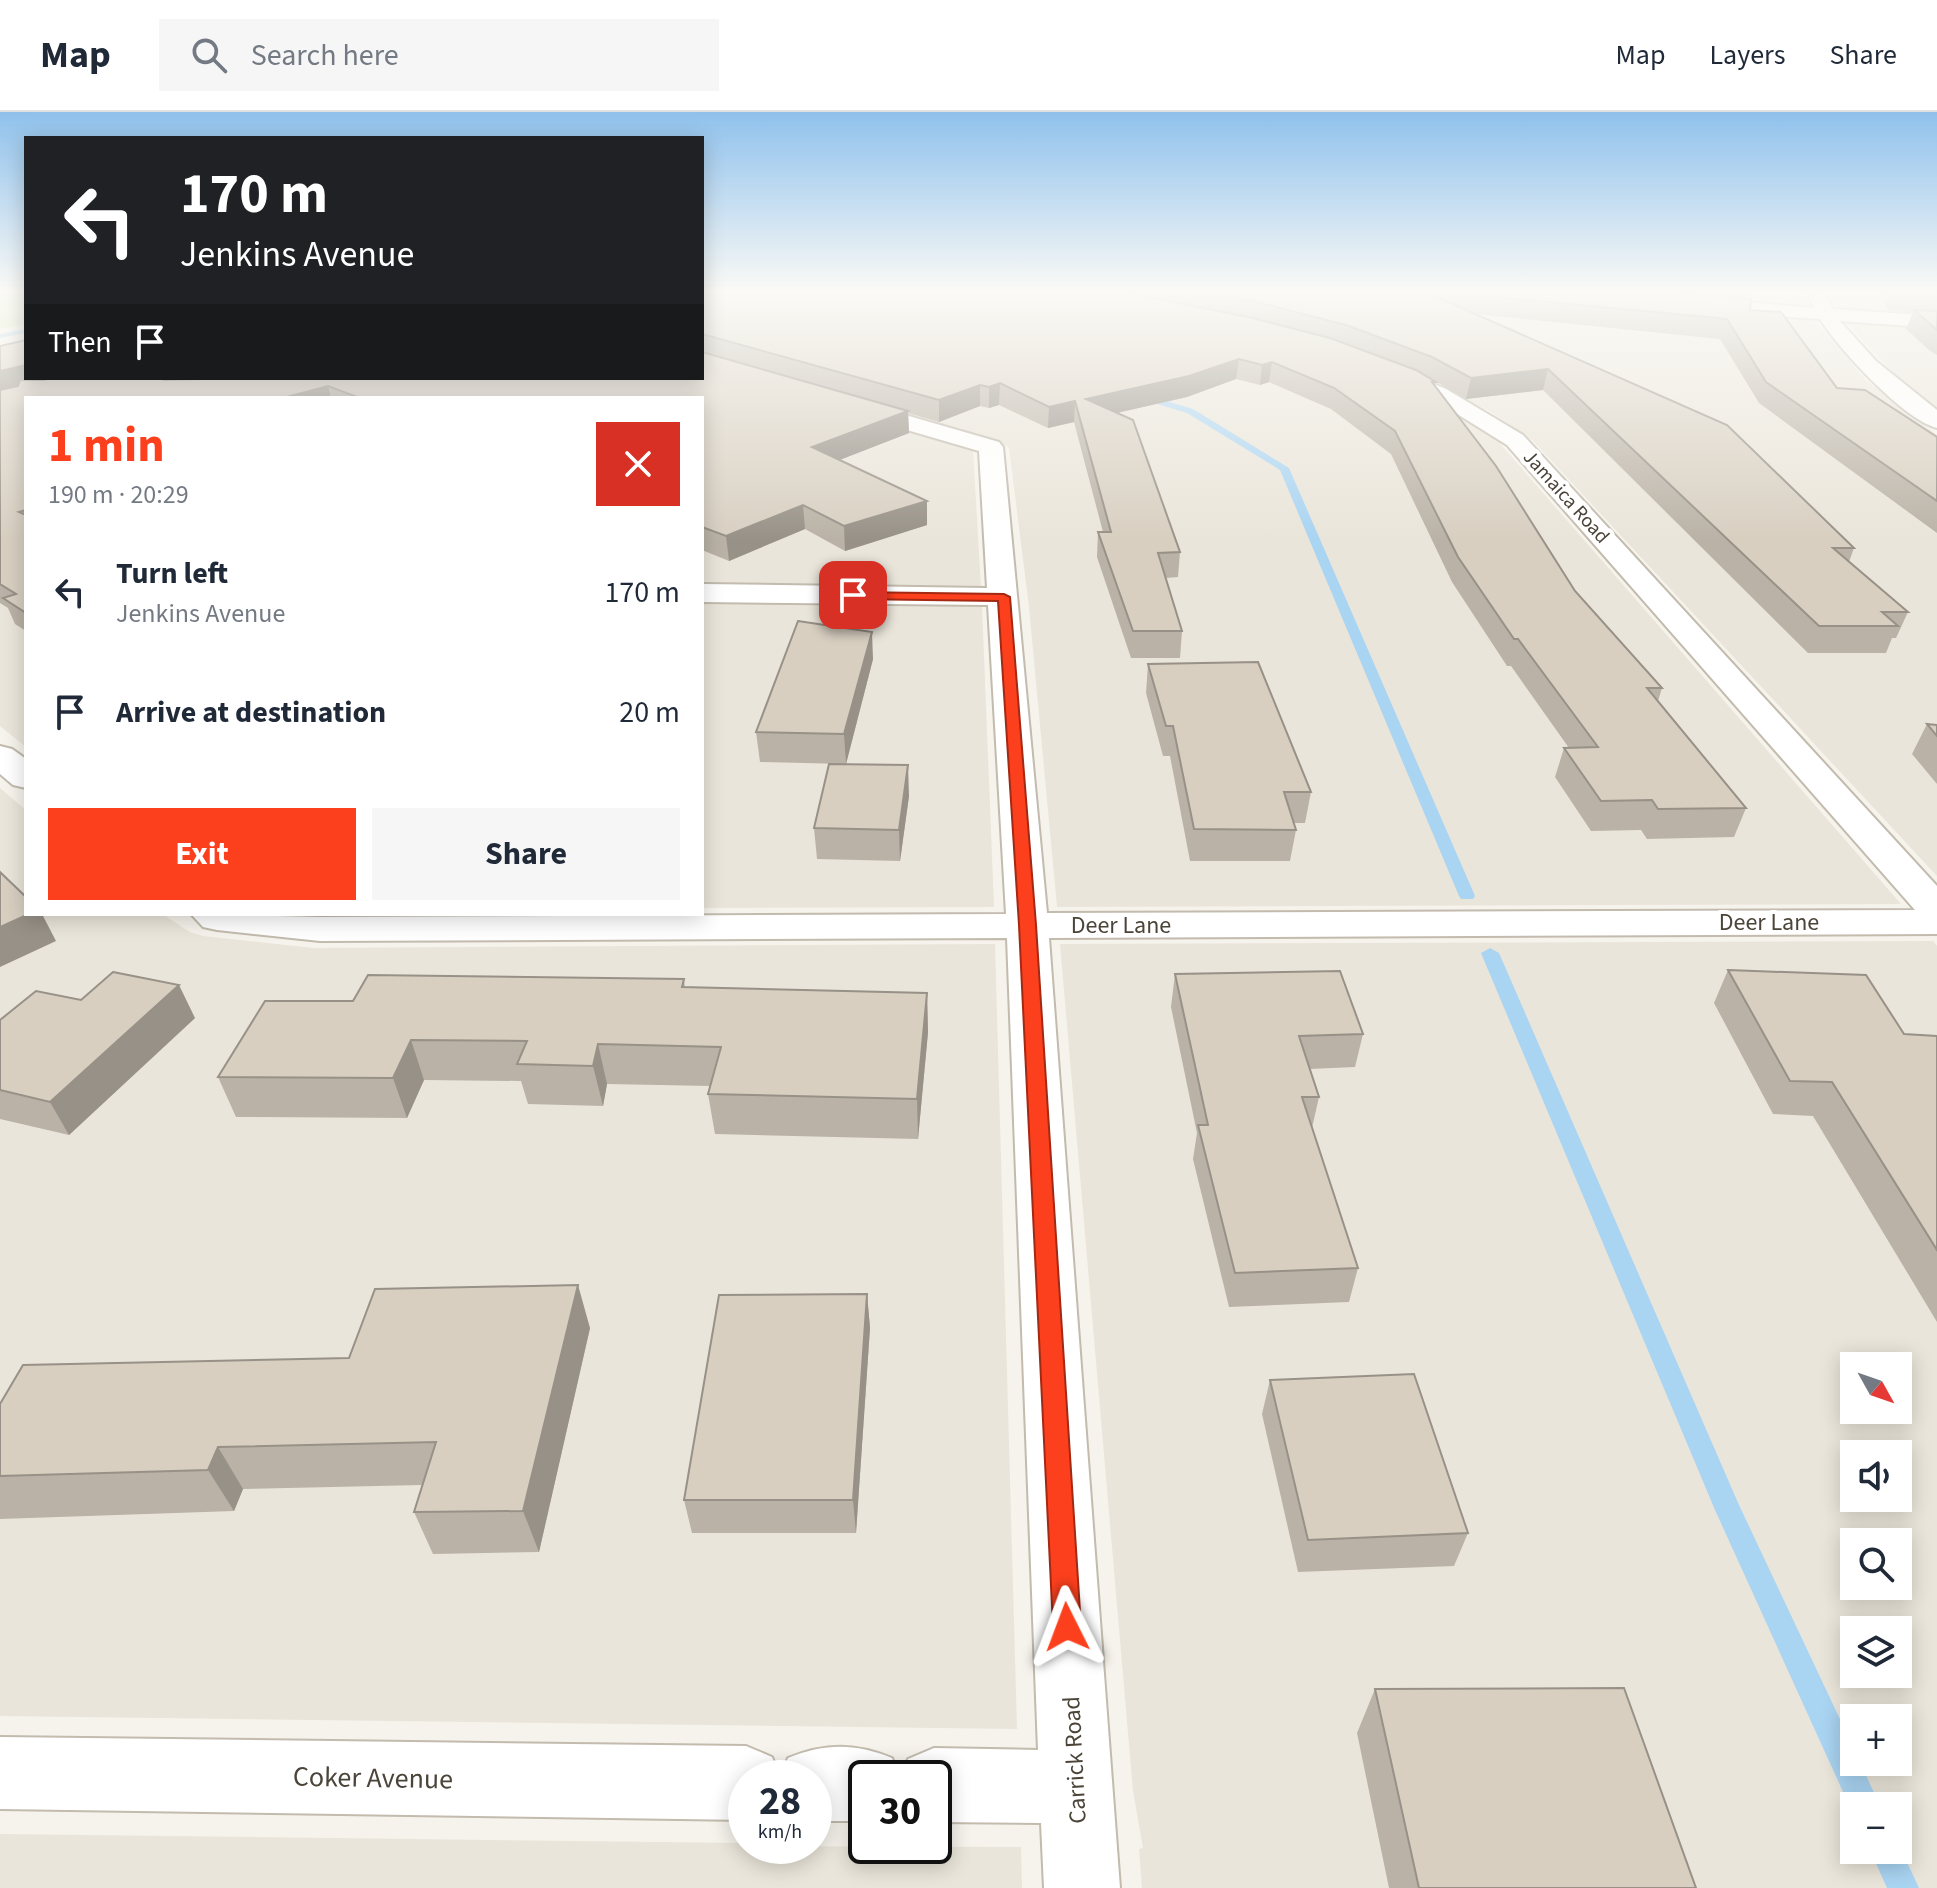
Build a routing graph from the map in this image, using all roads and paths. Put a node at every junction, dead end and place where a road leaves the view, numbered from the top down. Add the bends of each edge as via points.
1 (1394, 374) edge
2 (1878, 374) edge
3 (809, 393) edge
4 (1937, 421) edge
5 (704, 593) edge
6 (1004, 597) junction
7 (0, 756) edge
8 (24, 775) edge
9 (1937, 910) edge
10 (214, 916) edge
11 (1937, 922) edge
12 (1027, 925) junction
13 (0, 1773) edge
14 (728, 1783) edge
15 (952, 1785) edge
16 (1076, 1787) junction
17 (1082, 1888) edge

1 - 9 street, Jamaica Road via 1475,413 1515,440
2 - 4 street
3 - 6 street, Carrick Road via 991,447
5 - 6 street
6 - 12 street, Carrick Road
7 - 8 street
10 - 12 street, Deer Lane via 320,929
11 - 12 street, Deer Lane
12 - 16 street, Carrick Road
13 - 14 street, Coker Avenue
15 - 16 street
16 - 17 street, Carrick Road

